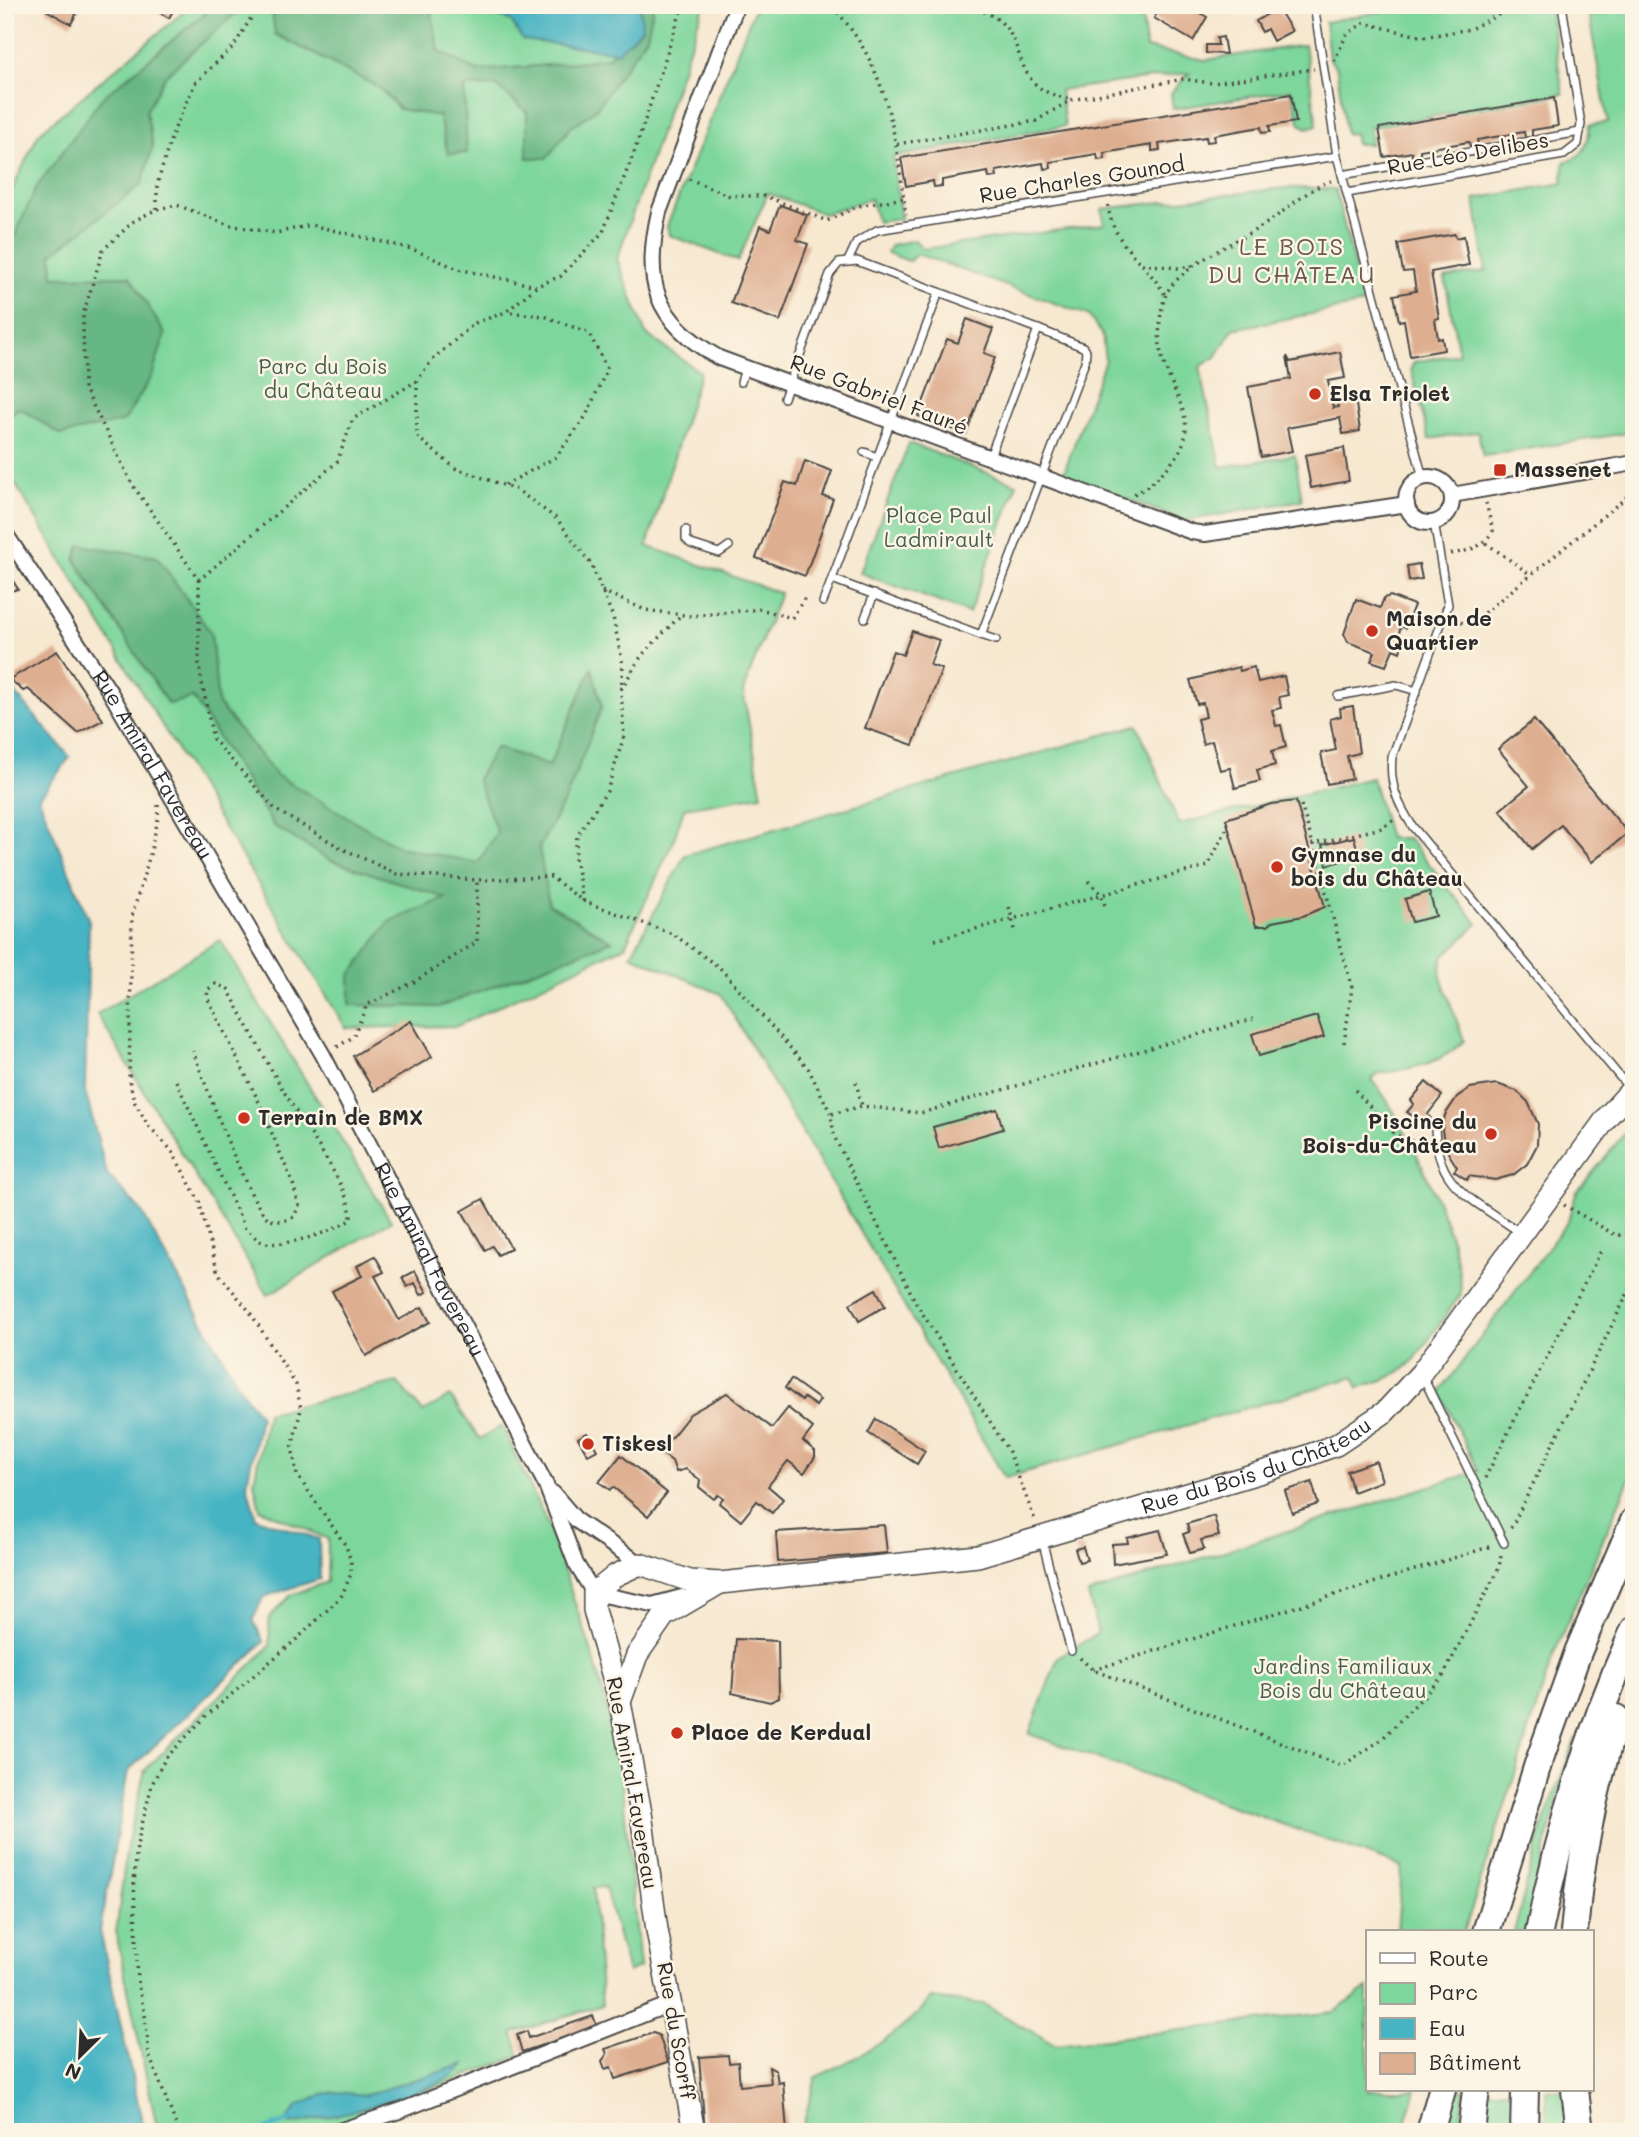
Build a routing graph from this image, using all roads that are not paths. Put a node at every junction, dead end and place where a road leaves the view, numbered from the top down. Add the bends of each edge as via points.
1 (737, 5) edge
2 (1314, 5) edge
3 (1562, 5) edge
4 (1580, 132) junction
5 (1337, 156) junction
6 (1343, 178) junction
7 (1347, 193) junction
8 (848, 261) junction
9 (939, 292) junction
10 (1038, 329) junction
11 (787, 391) junction
12 (890, 423) junction
13 (864, 452) dead end
14 (877, 457) junction
15 (989, 459) junction
16 (1634, 463) edge
17 (1041, 478) junction
18 (1423, 478) junction
19 (1452, 495) junction
20 (1407, 504) junction
21 (1434, 522) junction
22 (685, 530) dead end
23 (5, 533) edge
24 (729, 546) dead end
25 (831, 579) junction
26 (874, 594) junction
27 (823, 602) dead end
28 (865, 618) dead end
29 (981, 635) junction
30 (996, 640) dead end
31 (1417, 691) junction
32 (1338, 696) dead end
33 (1632, 1088) edge
34 (1435, 1124) dead end
35 (1522, 1235) junction
36 (1422, 1373) junction
37 (546, 1485) junction
38 (1634, 1521) edge
39 (1041, 1537) junction
40 (1504, 1542) road end
41 (1634, 1556) edge
42 (640, 1564) junction
43 (720, 1583) junction
44 (593, 1593) junction
45 (1634, 1630) edge
46 (1072, 1651) road end
47 (1634, 1664) edge
48 (620, 1702) junction
49 (657, 1930) joint
50 (1487, 1930) edge
51 (1505, 1930) edge
52 (1539, 1930) edge
53 (1574, 1930) edge
54 (673, 2003) junction
55 (1441, 2092) edge
56 (1476, 2092) edge
57 (1525, 2092) edge
58 (1575, 2092) edge
59 (336, 2132) edge
60 (694, 2132) edge
61 (1430, 2132) edge
62 (1471, 2132) edge
63 (1524, 2132) edge
64 (1580, 2132) edge

1 - 11 street, Rue Gabriel Fauré via 652,241 651,272 654,288 689,338 743,375
2 - 5 lane
3 - 4 lane
4 - 6 lane
4 - 7 lane, Rue Léo Delibes via 1578,144 1564,155
5 - 6 lane
5 - 8 lane, Rue Charles Gounod via 877,230 853,247
6 - 7 lane
7 - 18 lane
8 - 9 lane
8 - 11 lane, Rue Charles Gounod via 839,263 830,274
9 - 10 lane
9 - 12 lane
10 - 15 lane
10 - 17 lane via 1078,344 1086,352
11 - 12 street, Rue Gabriel Fauré
12 - 14 lane
12 - 15 street, Rue Gabriel Fauré
13 - 14 lane
14 - 25 lane
15 - 17 street, Rue Gabriel Fauré
16 - 19 street
17 - 20 street, Rue Gabriel Fauré via 1179,529 1205,534
17 - 29 lane
18 - 19 street via 1441,480
18 - 20 street via 1410,488
19 - 21 street via 1449,513
20 - 21 street via 1416,519
21 - 31 lane via 1448,605
22 - 24 lane via 691,544 719,553
23 - 37 street, Rue Amiral Favereau via 110,692 323,1055
25 - 26 lane
25 - 27 lane
26 - 28 lane
26 - 29 lane
29 - 30 lane
31 - 32 lane via 1396,685
31 - 33 lane via 1392,757 1390,776 1403,812
33 - 35 street, Rue du Bois du Château
34 - 35 lane via 1435,1150 1450,1182
35 - 36 street, Rue du Bois du Château
36 - 39 street, Rue du Bois du Château via 1385,1412 1336,1445 1272,1469
36 - 40 lane
37 - 42 street, Rue du Bois du Château via 577,1521
37 - 44 street, Rue Amiral Favereau via 576,1564
38 - 50 highway via 1578,1652
39 - 43 street, Rue du Bois du Château via 978,1556
39 - 46 lane
41 - 51 highway via 1544,1791
42 - 43 street, Rue du Bois du Château via 690,1581
42 - 44 street
43 - 44 street, Rue du Bois du Château via 652,1605
43 - 48 street, Rue du Bois du Château via 664,1616 637,1655
44 - 48 street, Rue Amiral Favereau
45 - 52 highway via 1600,1709 1557,1842
47 - 53 highway via 1600,1769 1578,1878
48 - 49 street, Rue Amiral Favereau
49 - 54 street, Rue du Scorff
54 - 59 street
54 - 60 street, Rue du Scorff
55 - 61 highway
56 - 62 highway
57 - 63 highway
58 - 64 highway

